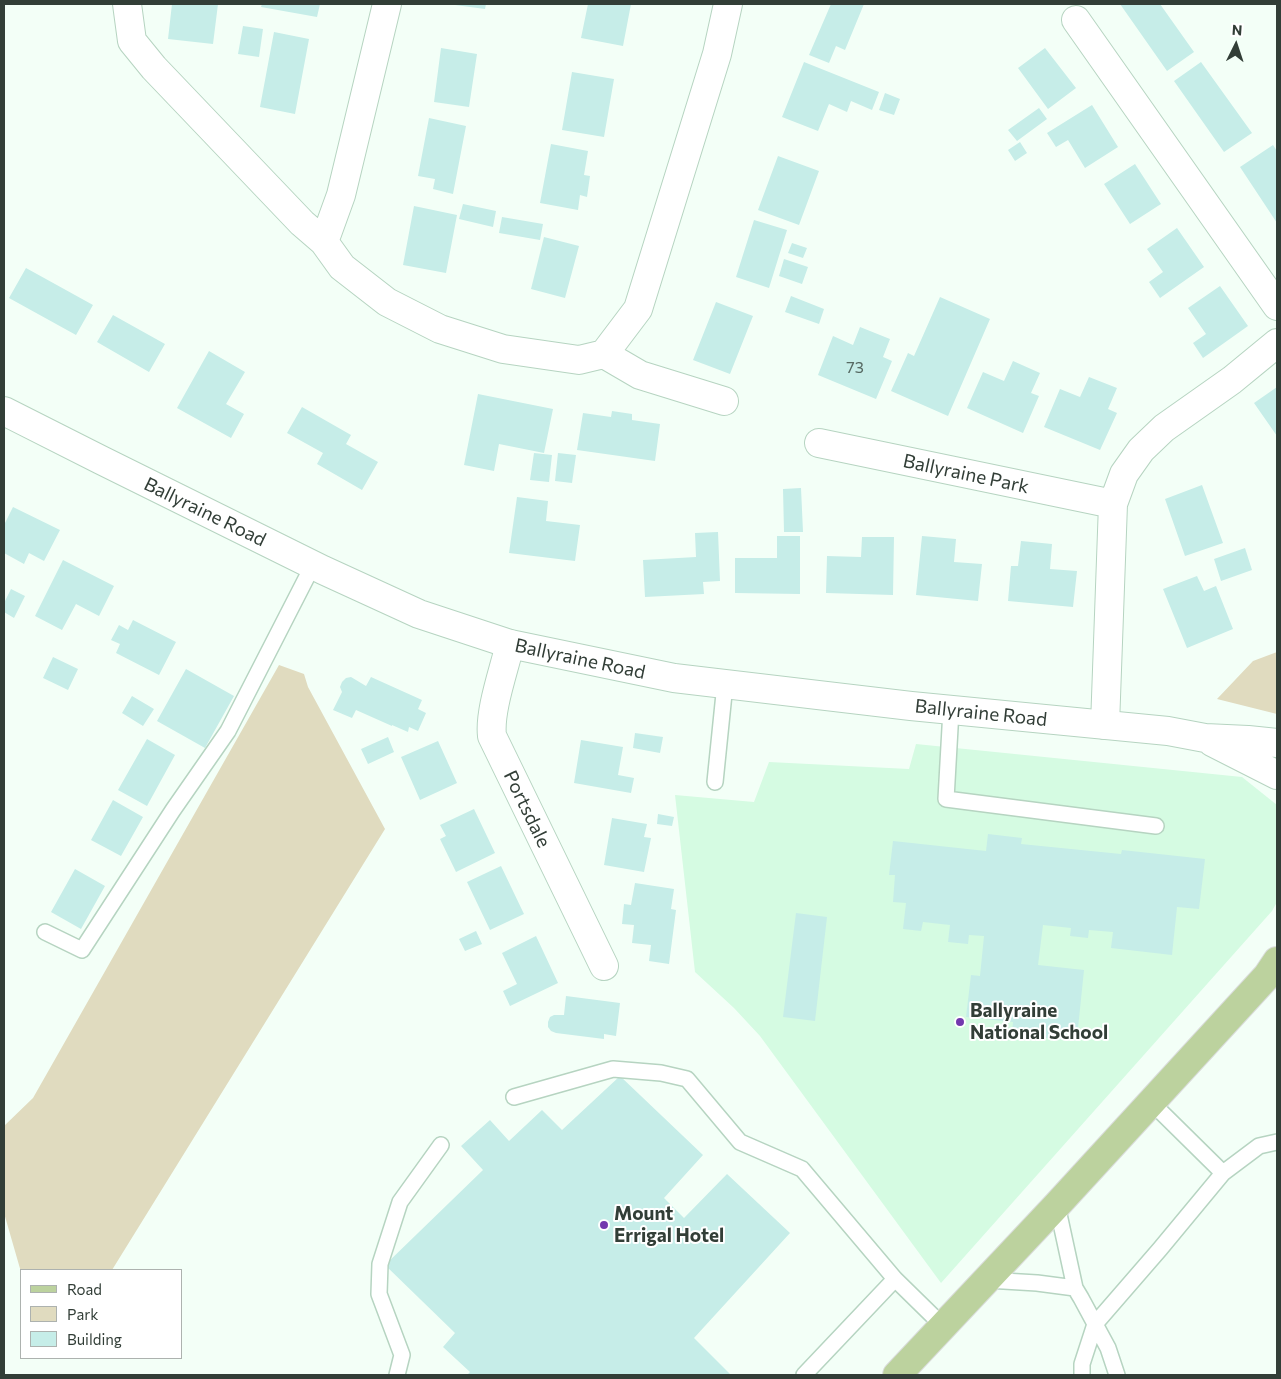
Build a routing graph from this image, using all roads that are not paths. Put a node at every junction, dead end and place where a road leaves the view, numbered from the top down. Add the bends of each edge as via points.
1 (127, 4) edge
2 (387, 4) edge
3 (728, 4) edge
4 (1076, 20) dead end
5 (324, 242) junction
6 (1277, 306) edge
7 (1277, 343) edge
8 (604, 354) junction
9 (724, 401) dead end
10 (4, 411) edge
11 (819, 443) dead end
12 (1114, 504) junction
13 (313, 565) junction
14 (510, 644) junction
15 (725, 684) junction
16 (952, 710) junction
17 (1105, 725) junction
18 (1205, 738) junction
19 (1277, 744) edge
20 (1277, 775) edge
21 (716, 782) dead end
22 (1156, 826) dead end
23 (45, 932) dead end
24 (604, 966) dead end
25 (1274, 969) edge
26 (514, 1097) dead end
27 (1151, 1102) junction
28 (1277, 1142) edge
29 (442, 1145) dead end
30 (1223, 1173) junction
31 (1057, 1205) junction
32 (895, 1279) junction
33 (987, 1280) junction
34 (1075, 1288) junction
35 (1095, 1324) junction
36 (943, 1326) junction
37 (397, 1375) edge
38 (804, 1375) edge
39 (896, 1375) edge
40 (1082, 1375) edge
41 (1117, 1375) edge

1 - 5 street via 132,41 154,68
2 - 5 street via 341,195
3 - 8 street via 717,54 638,309
4 - 6 street
5 - 8 street via 342,267 387,302 440,329 503,349 579,360
7 - 12 street via 1232,380 1164,428 1141,450 1124,474
8 - 9 street via 640,375
10 - 13 street, Ballyraine Road
11 - 12 street, Ballyraine Park
12 - 17 street
13 - 14 street, Ballyraine Road via 419,614
13 - 23 lane via 228,731 82,950
14 - 15 street, Ballyraine Road via 674,678
14 - 24 street, Portsdale via 491,726 492,736
15 - 16 street, Ballyraine Road
15 - 21 lane
16 - 17 street, Ballyraine Road
16 - 22 lane via 946,799
17 - 18 street, Ballyraine Road
18 - 19 street
18 - 20 street
25 - 27 main road
26 - 32 lane via 612,1069 661,1072 688,1079 740,1142 802,1169
27 - 30 lane
27 - 31 main road
28 - 30 lane via 1259,1146
29 - 37 lane via 400,1202 380,1264 379,1294 402,1355
30 - 35 lane
31 - 33 main road
31 - 34 lane
32 - 36 lane
32 - 38 lane
33 - 34 lane
33 - 36 main road
34 - 35 lane
35 - 40 lane via 1082,1364
35 - 41 lane
36 - 39 main road

